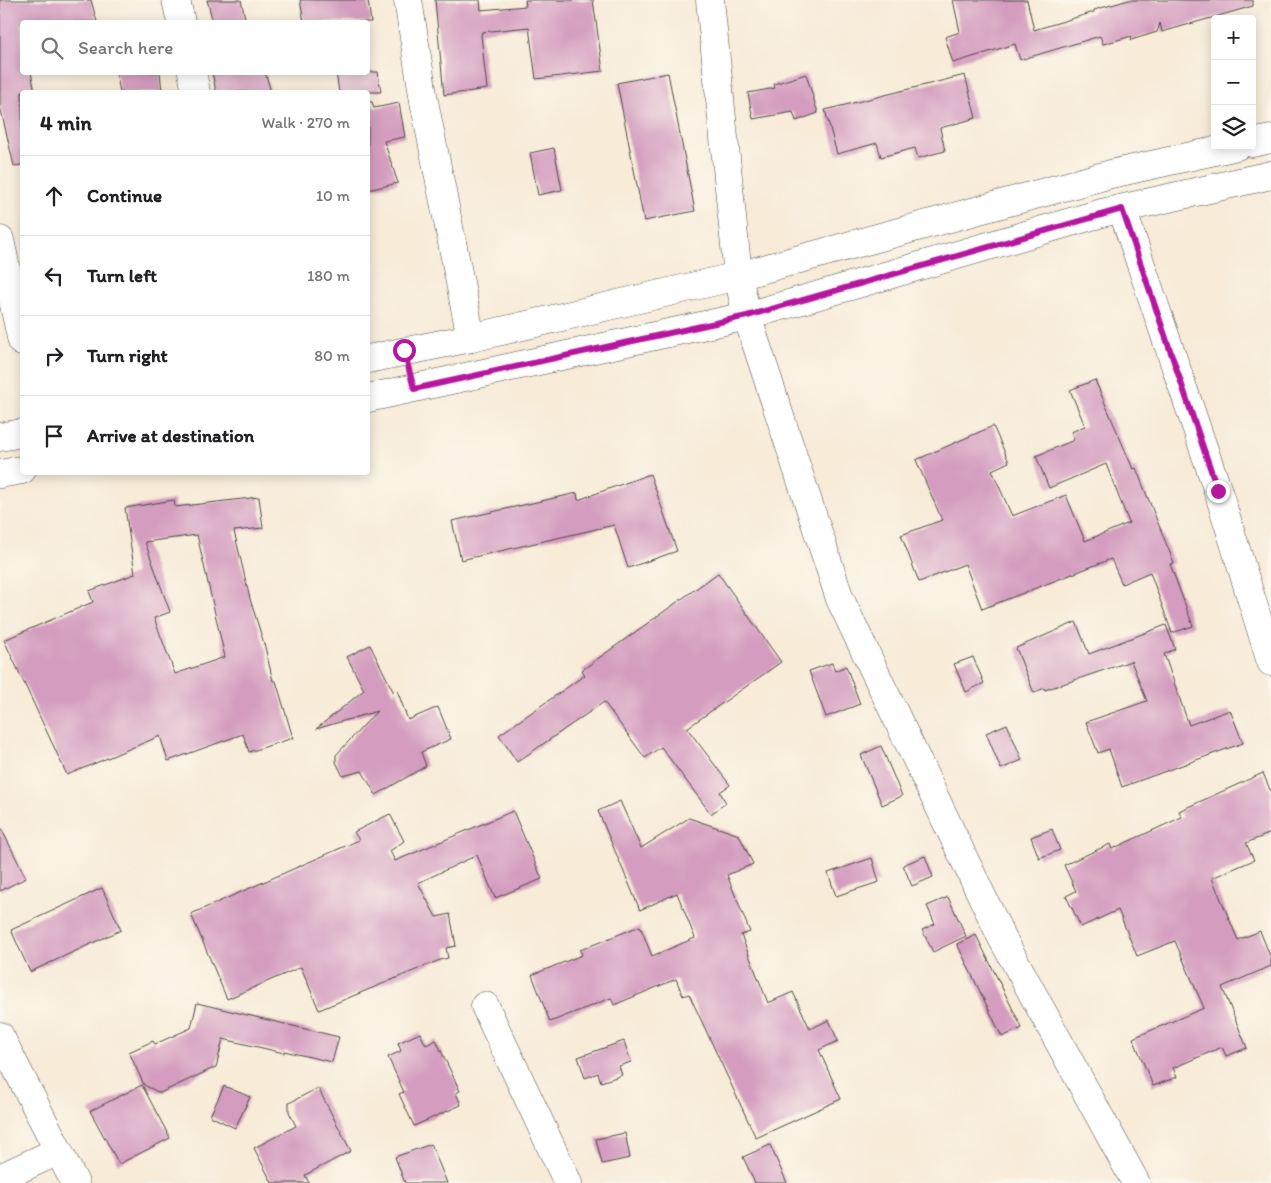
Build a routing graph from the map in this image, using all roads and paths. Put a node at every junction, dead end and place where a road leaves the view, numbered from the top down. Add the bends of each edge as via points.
1 (176, 0) edge
2 (408, 0) edge
3 (710, 0) edge
4 (181, 20) edge
5 (193, 75) edge
6 (196, 90) edge
7 (1271, 139) edge
8 (1256, 142) edge
9 (1219, 150) edge
10 (1271, 176) edge
11 (1122, 209) junction
12 (0, 240) edge
13 (738, 276) junction
14 (747, 316) junction
15 (20, 333) edge
16 (471, 338) junction
17 (404, 350) junction
18 (370, 358) edge
19 (414, 389) junction
20 (370, 398) edge
21 (20, 433) edge
22 (0, 437) edge
23 (20, 470) edge
24 (0, 474) edge
25 (1271, 662) edge
26 (485, 1006) dead end
27 (0, 1036) edge
28 (58, 1151) junction
29 (0, 1178) edge
30 (75, 1183) edge
31 (568, 1183) edge
32 (1136, 1183) edge

1 - 4 street
2 - 16 street via 424,101
3 - 13 street
5 - 6 street
7 - 8 street
9 - 13 street via 1111,174
10 - 11 street
11 - 14 street
11 - 25 street via 1218,491
12 - 15 street
13 - 14 street
13 - 16 street
14 - 19 street
14 - 32 street via 840,599 1001,936
16 - 17 street
17 - 18 street
17 - 19 street
19 - 20 street
21 - 22 street
23 - 24 street
26 - 31 street
27 - 28 street
28 - 29 street
28 - 30 street

